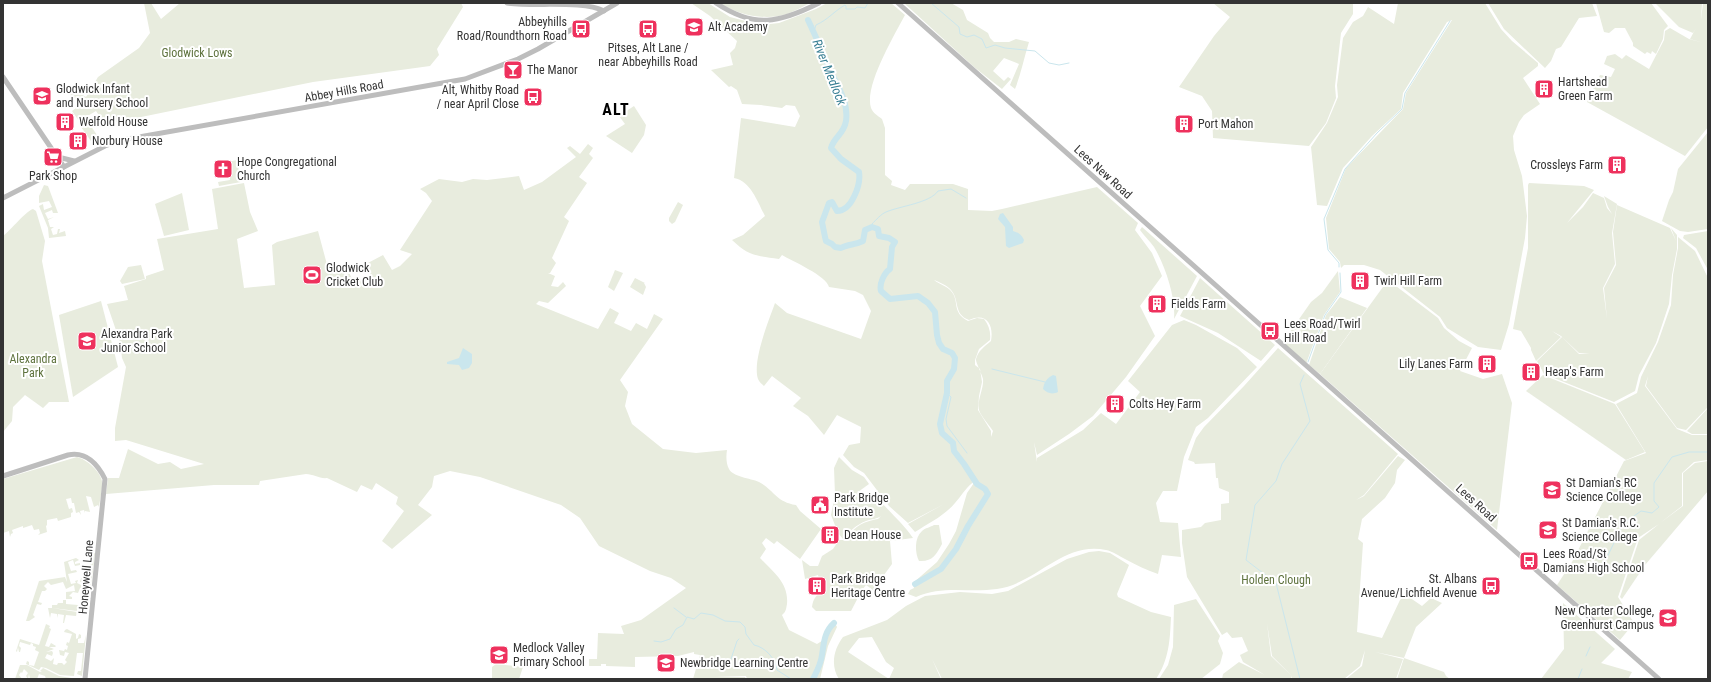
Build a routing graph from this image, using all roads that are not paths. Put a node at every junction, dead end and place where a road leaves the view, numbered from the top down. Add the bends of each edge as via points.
1 (507, 3) edge
2 (617, 3) edge
3 (716, 3) edge
4 (819, 3) edge
5 (898, 3) edge
6 (604, 11) junction
7 (3, 77) edge
8 (58, 158) junction
9 (75, 161) junction
10 (64, 167) junction
11 (58, 171) junction
12 (3, 198) edge
13 (1279, 343) joint
14 (3, 476) edge
15 (85, 679) edge
16 (1659, 679) edge

1 - 6 main road via 579,3 596,6
2 - 6 main road, Abbey Hills Road
3 - 4 main road via 735,15 760,21 781,19
5 - 13 main road, Lees New Road
6 - 9 main road, Abbey Hills Road via 525,56 466,79 200,127 134,136 105,146
7 - 8 main road
8 - 9 main road
8 - 10 main road
8 - 11 main road
9 - 10 main road, Abbey Hills Road
10 - 11 main road, Abbey Hills Road
11 - 12 main road, Abbey Hills Road
13 - 16 main road, Lees Road
14 - 15 main road, Honeywell Lane via 68,455 82,454 91,460 104,476

